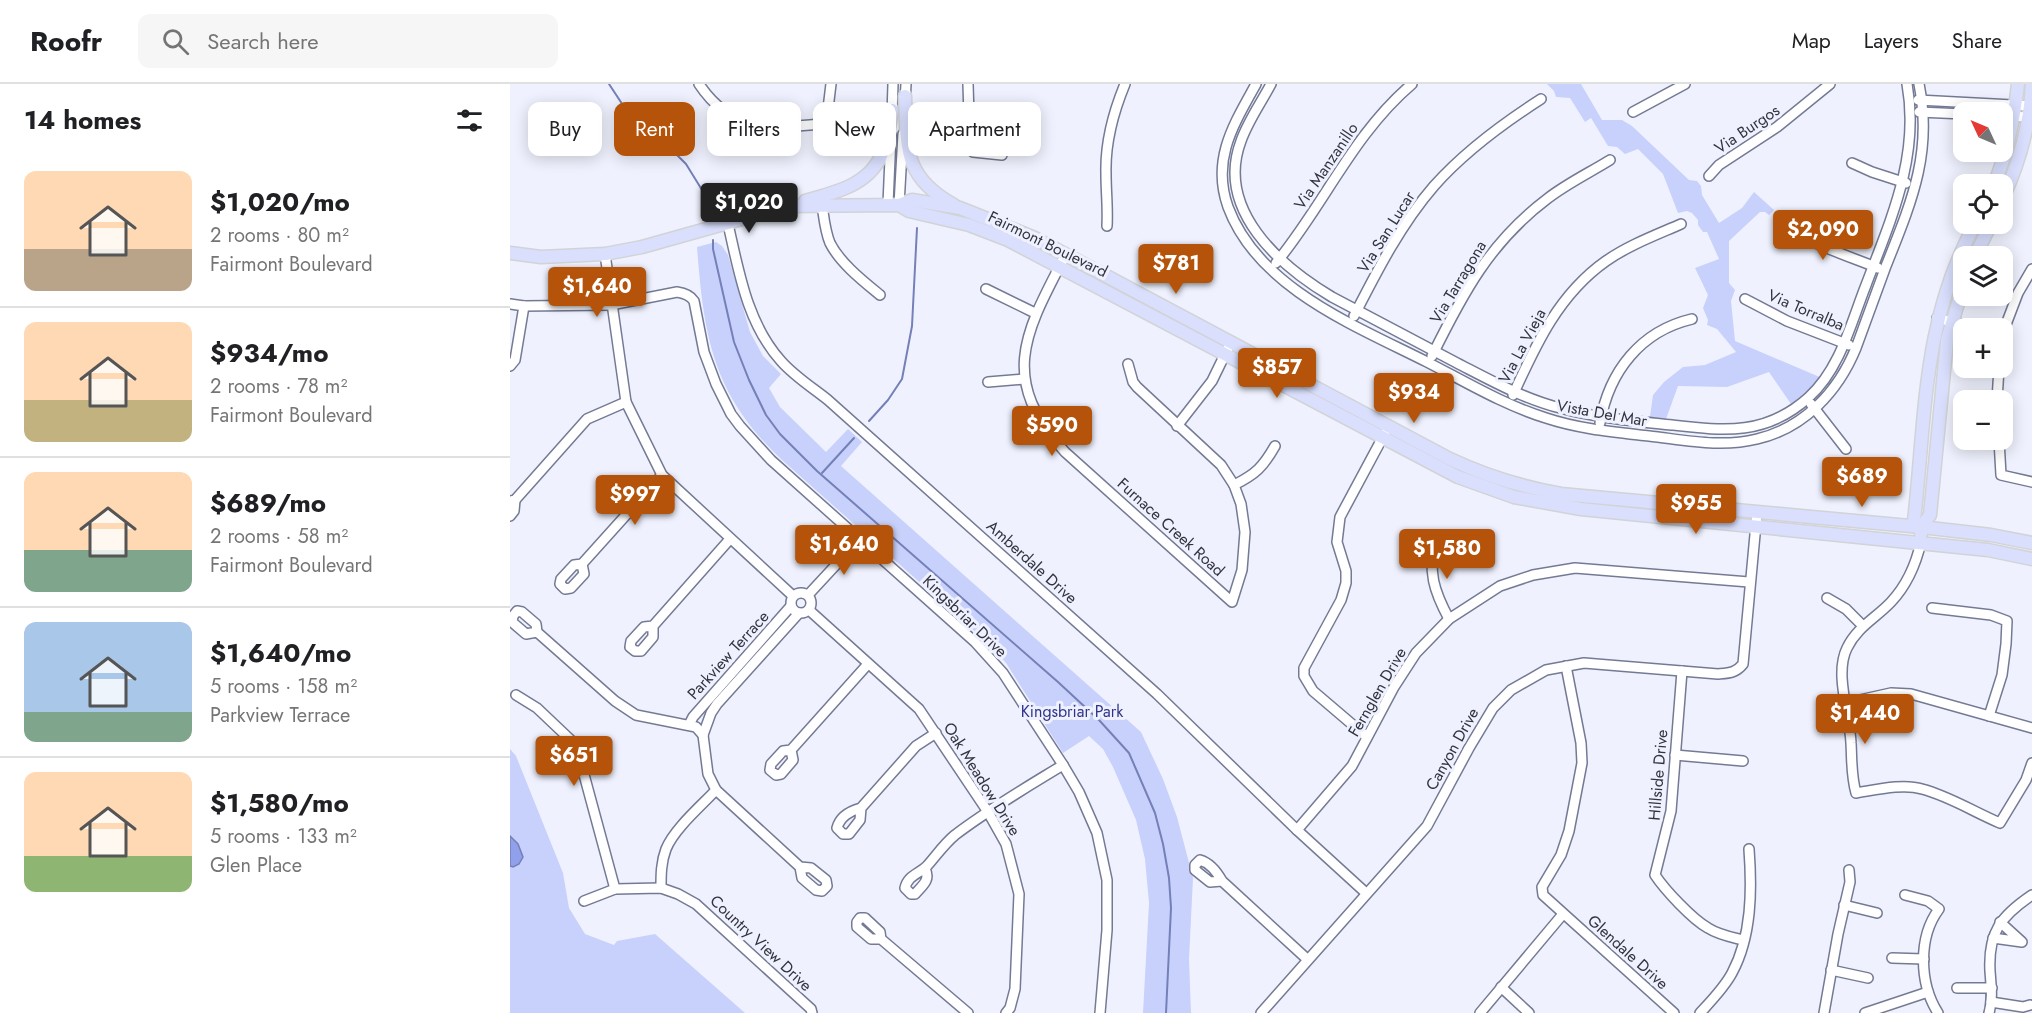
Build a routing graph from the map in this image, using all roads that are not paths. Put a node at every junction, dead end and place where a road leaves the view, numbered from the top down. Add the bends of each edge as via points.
1 (699, 84) edge
2 (831, 84) edge
3 (893, 84) edge
4 (968, 84) edge
5 (1125, 84) edge
6 (1256, 84) edge
7 (1271, 84) edge
8 (1412, 84) edge
9 (1685, 84) edge
10 (1830, 84) edge
11 (1907, 84) edge
12 (1919, 84) edge
13 (2018, 84) edge
14 (2032, 84) edge
15 (906, 90) edge
16 (1542, 99) dead end
17 (1922, 100) junction
18 (1910, 101) junction
19 (892, 102) edge
20 (969, 102) edge
21 (1953, 104) edge
22 (2013, 104) edge
23 (1633, 112) dead end
24 (1911, 112) junction
25 (1923, 112) junction
26 (2013, 112) edge
27 (2031, 112) edge
28 (1953, 113) edge
29 (880, 156) edge
30 (893, 156) edge
31 (1610, 160) dead end
32 (1852, 163) dead end
33 (2012, 174) edge
34 (1709, 176) dead end
35 (1903, 182) junction
36 (1916, 186) junction
37 (822, 205) junction
38 (894, 205) junction
39 (788, 206) junction
40 (960, 208) junction
41 (1781, 220) dead end
42 (728, 224) junction
43 (1681, 224) dead end
44 (1107, 226) dead end
45 (1970, 234) edge
46 (510, 253) edge
47 (605, 254) junction
48 (1066, 254) junction
49 (1280, 259) junction
50 (1060, 266) junction
51 (1873, 266) junction
52 (2032, 269) edge
53 (1271, 270) junction
54 (1884, 270) junction
55 (986, 289) dead end
56 (880, 295) dead end
57 (1744, 299) dead end
58 (510, 304) edge
59 (611, 305) junction
60 (524, 306) junction
61 (1956, 306) edge
62 (1357, 310) junction
63 (1035, 313) junction
64 (1937, 318) junction
65 (2008, 318) edge
66 (1692, 319) dead end
67 (1951, 322) junction
68 (1351, 323) junction
69 (1231, 342) junction
70 (1844, 343) junction
71 (1856, 348) junction
72 (1435, 352) junction
73 (1226, 355) junction
74 (1429, 363) junction
75 (1128, 364) dead end
76 (510, 366) edge
77 (1024, 379) junction
78 (988, 382) dead end
79 (1514, 392) junction
80 (1807, 399) junction
81 (626, 402) junction
82 (1509, 404) junction
83 (1814, 409) junction
84 (1602, 417) junction
85 (1178, 426) junction
86 (1599, 429) junction
87 (1385, 432) junction
88 (1275, 446) dead end
89 (1846, 449) dead end
90 (2000, 450) edge
91 (662, 475) junction
92 (2032, 482) edge
93 (1234, 485) junction
94 (512, 500) edge
95 (510, 516) edge
96 (1756, 519) junction
97 (1921, 527) junction
98 (730, 539) junction
99 (859, 540) junction
100 (1437, 540) dead end
101 (1921, 542) junction
102 (2032, 543) edge
103 (2032, 559) edge
104 (582, 564) dead end
105 (1749, 582) junction
106 (808, 595) junction
107 (793, 596) junction
108 (1827, 598) dead end
109 (1932, 608) dead end
110 (795, 610) junction
111 (809, 610) junction
112 (1449, 619) junction
113 (653, 626) dead end
114 (1863, 626) junction
115 (537, 632) dead end
116 (868, 664) junction
117 (1566, 666) junction
118 (1682, 670) junction
119 (728, 686) junction
120 (516, 695) dead end
121 (1846, 704) junction
122 (1989, 716) junction
123 (688, 725) junction
124 (2032, 728) edge
125 (936, 733) junction
126 (703, 735) junction
127 (1367, 737) junction
128 (791, 750) dead end
129 (1675, 755) junction
130 (1743, 761) dead end
131 (2032, 763) edge
132 (1064, 765) junction
133 (716, 790) junction
134 (861, 808) dead end
135 (988, 812) junction
136 (1297, 830) junction
137 (1749, 849) dead end
138 (800, 867) dead end
139 (925, 869) dead end
140 (1849, 870) dead end
141 (1222, 881) dead end
142 (661, 888) junction
143 (615, 889) junction
144 (1366, 893) junction
145 (1905, 895) dead end
146 (2032, 895) edge
147 (584, 901) dead end
148 (1844, 904) junction
149 (1877, 913) dead end
150 (1563, 914) junction
151 (2000, 922) junction
152 (1993, 938) junction
153 (881, 939) dead end
154 (1743, 940) junction
155 (1892, 958) dead end
156 (1307, 959) junction
157 (1924, 959) junction
158 (1831, 970) junction
159 (1868, 978) dead end
160 (1501, 987) junction
161 (1957, 988) dead end
162 (1992, 988) junction
163 (1928, 992) junction
164 (1991, 1002) junction
165 (2030, 1005) dead end
166 (1880, 1011) edge
167 (812, 1013) edge
168 (968, 1013) edge
169 (1006, 1013) edge
170 (1100, 1013) edge
171 (1260, 1013) edge
172 (1480, 1013) edge
173 (1529, 1013) edge
174 (1674, 1013) edge
175 (1700, 1013) edge
176 (1824, 1013) edge
177 (1865, 1013) edge
178 (1938, 1013) edge
179 (1989, 1013) edge

1 - 2 street via 717,107 759,126 821,124 826,121
3 - 19 street
4 - 20 street
5 - 44 street via 1108,140
6 - 53 street, Vista Del Mar via 1227,140 1222,169 1235,223
7 - 49 street, Vista Del Mar via 1241,141 1235,168 1236,188 1248,218
8 - 49 street, Via Manzanillo via 1358,143
9 - 23 street
10 - 34 street, Via Burgos
11 - 18 street, Vista Del Mar
12 - 17 street, Vista Del Mar
13 - 22 main road
14 - 27 main road
15 - 38 street
15 - 40 main road via 907,134 915,171 930,189
16 - 62 street, Via San Lucar via 1470,150 1434,186 1401,231
17 - 18 street
17 - 21 street
17 - 25 street, Vista Del Mar
18 - 24 street, Vista Del Mar
24 - 25 street
24 - 35 street, Vista Del Mar
25 - 28 street
25 - 36 street, Vista Del Mar via 1924,142
26 - 27 street
27 - 33 main road
29 - 39 main road via 859,182
30 - 38 street
31 - 72 street, Via Tarragona via 1548,198 1507,234 1477,273
32 - 35 street
35 - 36 street
35 - 51 street, Vista Del Mar
36 - 54 street, Vista Del Mar
37 - 38 main road, Fairmont Boulevard
37 - 39 main road, Fairmont Boulevard
37 - 56 street via 831,244
38 - 40 main road, Fairmont Boulevard via 912,200
38 - 50 main road, Fairmont Boulevard via 990,233
39 - 42 main road, Fairmont Boulevard
40 - 48 main road, Fairmont Boulevard
41 - 51 street via 1802,237
42 - 47 main road, Fairmont Boulevard
42 - 136 street, Amberdale Drive via 745,296 759,333 782,362 1157,694
43 - 79 street, Via La Vieja via 1613,256 1574,290 1545,327
45 - 64 main road
46 - 47 main road, Fairmont Boulevard via 541,257
47 - 59 street
48 - 50 street, Furnace Creek Road
48 - 69 main road, Fairmont Boulevard
49 - 53 street, Via Manzanillo
49 - 62 street, Vista Del Mar via 1310,284
50 - 63 street, Furnace Creek Road
50 - 73 main road, Fairmont Boulevard
51 - 54 street
51 - 70 street, Vista Del Mar
52 - 65 street
53 - 68 street, Vista Del Mar via 1305,297
54 - 71 street, Vista Del Mar
55 - 63 street
57 - 70 street, Via Torralba
58 - 60 street
59 - 60 street
59 - 81 street
59 - 99 street, Kingsbriar Drive via 677,292 692,297 704,352 731,414 771,460
60 - 76 street via 515,360
61 - 67 main road
62 - 68 street, Via San Lucar
62 - 72 street, Vista Del Mar
63 - 77 street, Furnace Creek Road via 1028,336
64 - 67 street
64 - 97 main road via 1914,521
66 - 84 street via 1658,332 1634,352 1611,388
67 - 97 main road via 1930,515
68 - 74 street, Vista Del Mar
69 - 73 street
69 - 87 main road, Fairmont Boulevard
70 - 71 street, Via Torralba
70 - 80 street, Vista Del Mar via 1831,370
71 - 83 street, Vista Del Mar via 1838,384
72 - 74 street, Via Tarragona
72 - 79 street, Vista Del Mar
73 - 85 street
73 - 87 main road, Fairmont Boulevard
74 - 82 street, Vista Del Mar
75 - 85 street via 1137,387
77 - 78 street
77 - 93 street, Furnace Creek Road via 1036,413 1054,440 1232,602 1242,570 1245,532
79 - 82 street, Via La Vieja
79 - 84 street, Vista Del Mar via 1559,408
80 - 83 street
80 - 84 street, Vista Del Mar via 1770,421 1741,429 1712,430
81 - 91 street
81 - 94 street via 587,419
82 - 86 street, Vista Del Mar via 1547,418
83 - 86 street, Vista Del Mar via 1773,434 1730,444
83 - 89 street
84 - 86 street
85 - 93 street via 1221,465
87 - 96 main road, Fairmont Boulevard via 1481,473 1528,488
87 - 127 street via 1340,517 1337,542 1346,583 1341,600 1304,668 1313,691
88 - 93 street via 1260,469
90 - 92 street via 2001,475
91 - 98 street
91 - 104 street
94 - 95 street via 514,511
96 - 97 main road, Fairmont Boulevard
96 - 101 main road, Fairmont Boulevard
96 - 105 street, Canyon Drive
97 - 101 main road
97 - 102 main road, Fairmont Boulevard
98 - 107 street
98 - 113 street
99 - 106 street
99 - 132 street, Kingsbriar Drive via 956,625 996,666
100 - 112 street via 1431,576
101 - 103 main road, Fairmont Boulevard
101 - 114 street via 1905,584
105 - 112 street, Fernglen Drive via 1575,568 1500,586
105 - 118 street, Canyon Drive via 1743,664 1731,673
106 - 107 street via 800,592
106 - 111 street via 812,602
107 - 110 street via 790,601
108 - 114 street
109 - 122 street via 1991,615 2007,621 2002,675
110 - 111 street
110 - 119 street, Parkview Terrace
111 - 116 street, Oak Meadow Drive
112 - 127 street, Fernglen Drive via 1416,653
114 - 121 street via 1847,647 1842,662
115 - 123 street via 636,715
116 - 125 street, Oak Meadow Drive via 920,709
116 - 128 street
117 - 118 street, Canyon Drive via 1584,663
117 - 144 street, Canyon Drive via 1529,678 1493,708 1427,826
117 - 150 street, Glendale Drive via 1582,763 1569,831 1561,855 1542,887 1543,895
118 - 129 street, Hillside Drive
119 - 123 street, Parkview Terrace
119 - 126 street, Parkview Terrace
120 - 143 street via 537,708 576,745
121 - 122 street via 1891,693 1911,694
121 - 131 street via 1856,793 1920,788 2000,823
122 - 124 street
123 - 126 street
125 - 134 street via 916,746
125 - 135 street, Oak Meadow Drive
126 - 133 street via 708,774
127 - 136 street, Fernglen Drive via 1352,766
129 - 130 street
129 - 154 street, Hillside Drive via 1671,811 1655,875 1707,928
132 - 135 street
132 - 170 street, Kingsbriar Drive via 1097,833 1107,880
133 - 138 street
133 - 142 street via 666,848
135 - 139 street via 953,837
135 - 169 street, Oak Meadow Drive via 1006,844 1019,894 1015,989
136 - 144 street, Amberdale Drive
137 - 154 street via 1750,905
140 - 148 street
141 - 156 street
142 - 143 street, Country View Drive
142 - 167 street, Country View Drive via 696,904
143 - 147 street, Country View Drive
144 - 156 street, Canyon Drive
145 - 157 street via 1928,901 1939,909 1932,919
146 - 151 street
148 - 149 street
148 - 158 street
150 - 160 street
150 - 174 street, Glendale Drive
151 - 152 street
151 - 152 street via 2022,942
152 - 162 street
153 - 168 street
154 - 175 street via 1732,973
155 - 157 street
156 - 171 street, Canyon Drive
157 - 163 street
158 - 159 street
158 - 176 street
160 - 172 street
160 - 173 street
161 - 162 street
162 - 164 street
163 - 166 street
163 - 178 street
164 - 165 street
164 - 179 street
166 - 177 street

